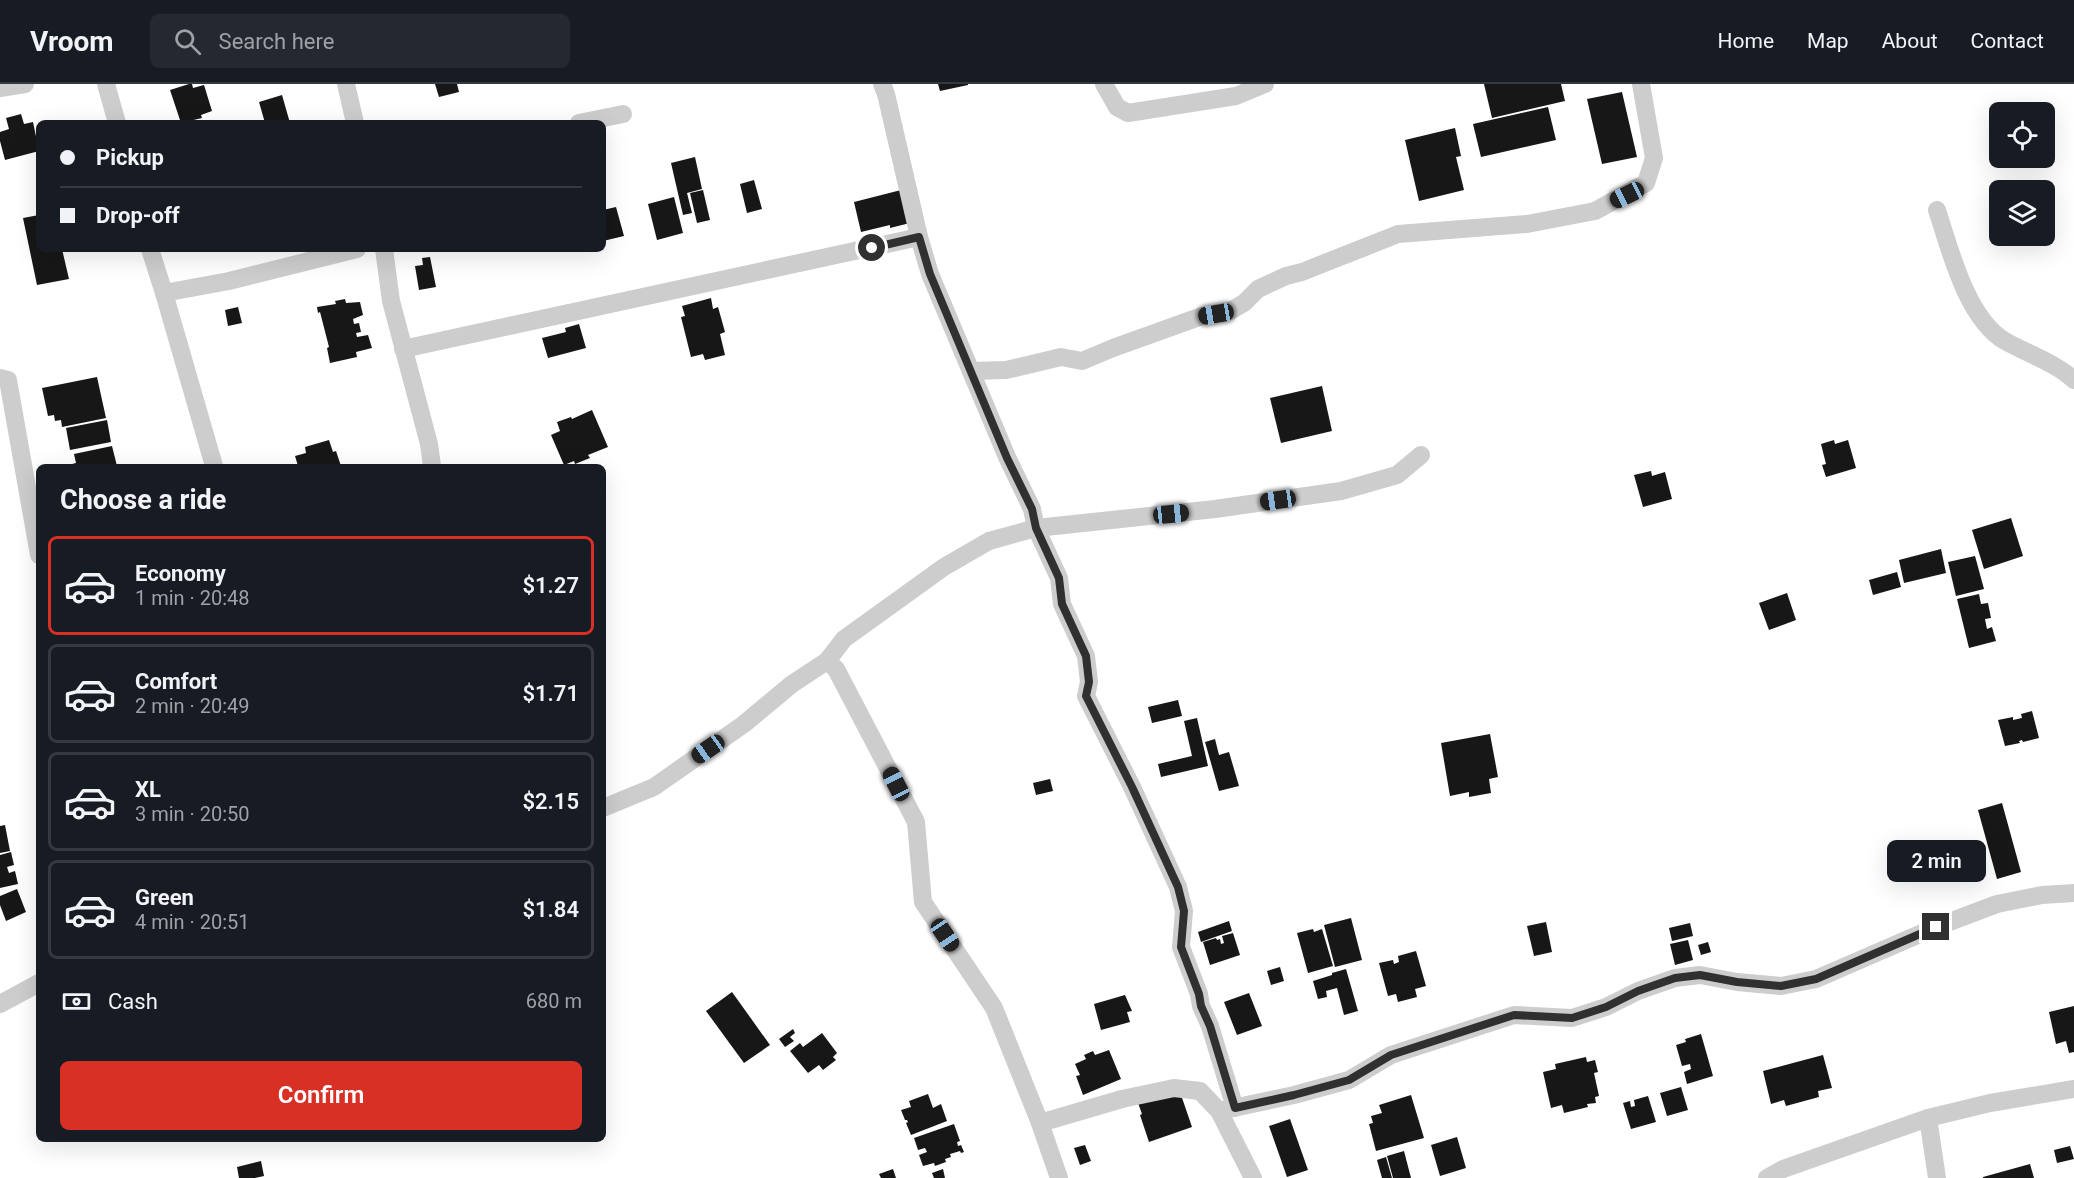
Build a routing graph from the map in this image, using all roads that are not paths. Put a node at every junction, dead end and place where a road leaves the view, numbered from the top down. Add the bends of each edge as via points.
1 (25, 84) edge
2 (106, 84) edge
3 (346, 84) edge
4 (882, 84) edge
5 (1104, 84) edge
6 (1265, 84) edge
7 (1641, 84) edge
8 (0, 88) edge
9 (623, 114) dead end
10 (116, 120) edge
11 (354, 120) edge
12 (594, 120) edge
13 (1937, 210) dead end
14 (919, 237) junction
15 (151, 252) edge
16 (345, 252) edge
17 (384, 252) edge
18 (164, 293) junction
19 (403, 349) junction
20 (971, 371) junction
21 (0, 378) edge
22 (2074, 380) edge
23 (1421, 455) dead end
24 (213, 464) edge
25 (432, 464) edge
26 (1036, 528) junction
27 (36, 538) edge
28 (827, 661) junction
29 (606, 807) edge
30 (2074, 893) edge
31 (36, 985) edge
32 (0, 1004) edge
33 (2074, 1089) edge
34 (1227, 1109) junction
35 (1928, 1118) junction
36 (1040, 1123) junction
37 (1059, 1178) edge
38 (1252, 1178) edge
39 (1767, 1178) edge
40 (1937, 1178) edge

1 - 8 street
2 - 10 street
3 - 11 street
4 - 14 street
5 - 6 street via 1117,107 1128,112 1236,96
7 - 20 street via 1654,158 1646,183 1595,211 1527,224 1398,234 1286,276 1258,289 1230,311 1202,316 1082,361 1061,357 1006,370
9 - 12 street
13 - 22 street via 1960,277 1984,321 2003,340 2034,354
14 - 19 street
14 - 20 street via 930,274
15 - 18 street
16 - 18 street
17 - 19 street
18 - 24 street
19 - 25 street
20 - 26 street via 1032,509
21 - 27 street via 8,380
23 - 26 street via 1397,475 1341,492
26 - 28 street via 989,540 944,567 844,639
26 - 34 street via 1059,578 1062,604 1086,656 1086,696 1178,887 1184,911 1181,947 1210,1026
28 - 29 street via 654,787
28 - 36 street via 836,669 916,822 923,902 994,1008
30 - 34 street via 1997,904 1816,979 1781,986 1700,975 1675,978 1572,1018 1514,1015 1391,1055 1349,1080
31 - 32 street
33 - 35 street
34 - 36 street via 1200,1091 1174,1088
34 - 38 street
35 - 39 street
35 - 40 street
36 - 37 street

